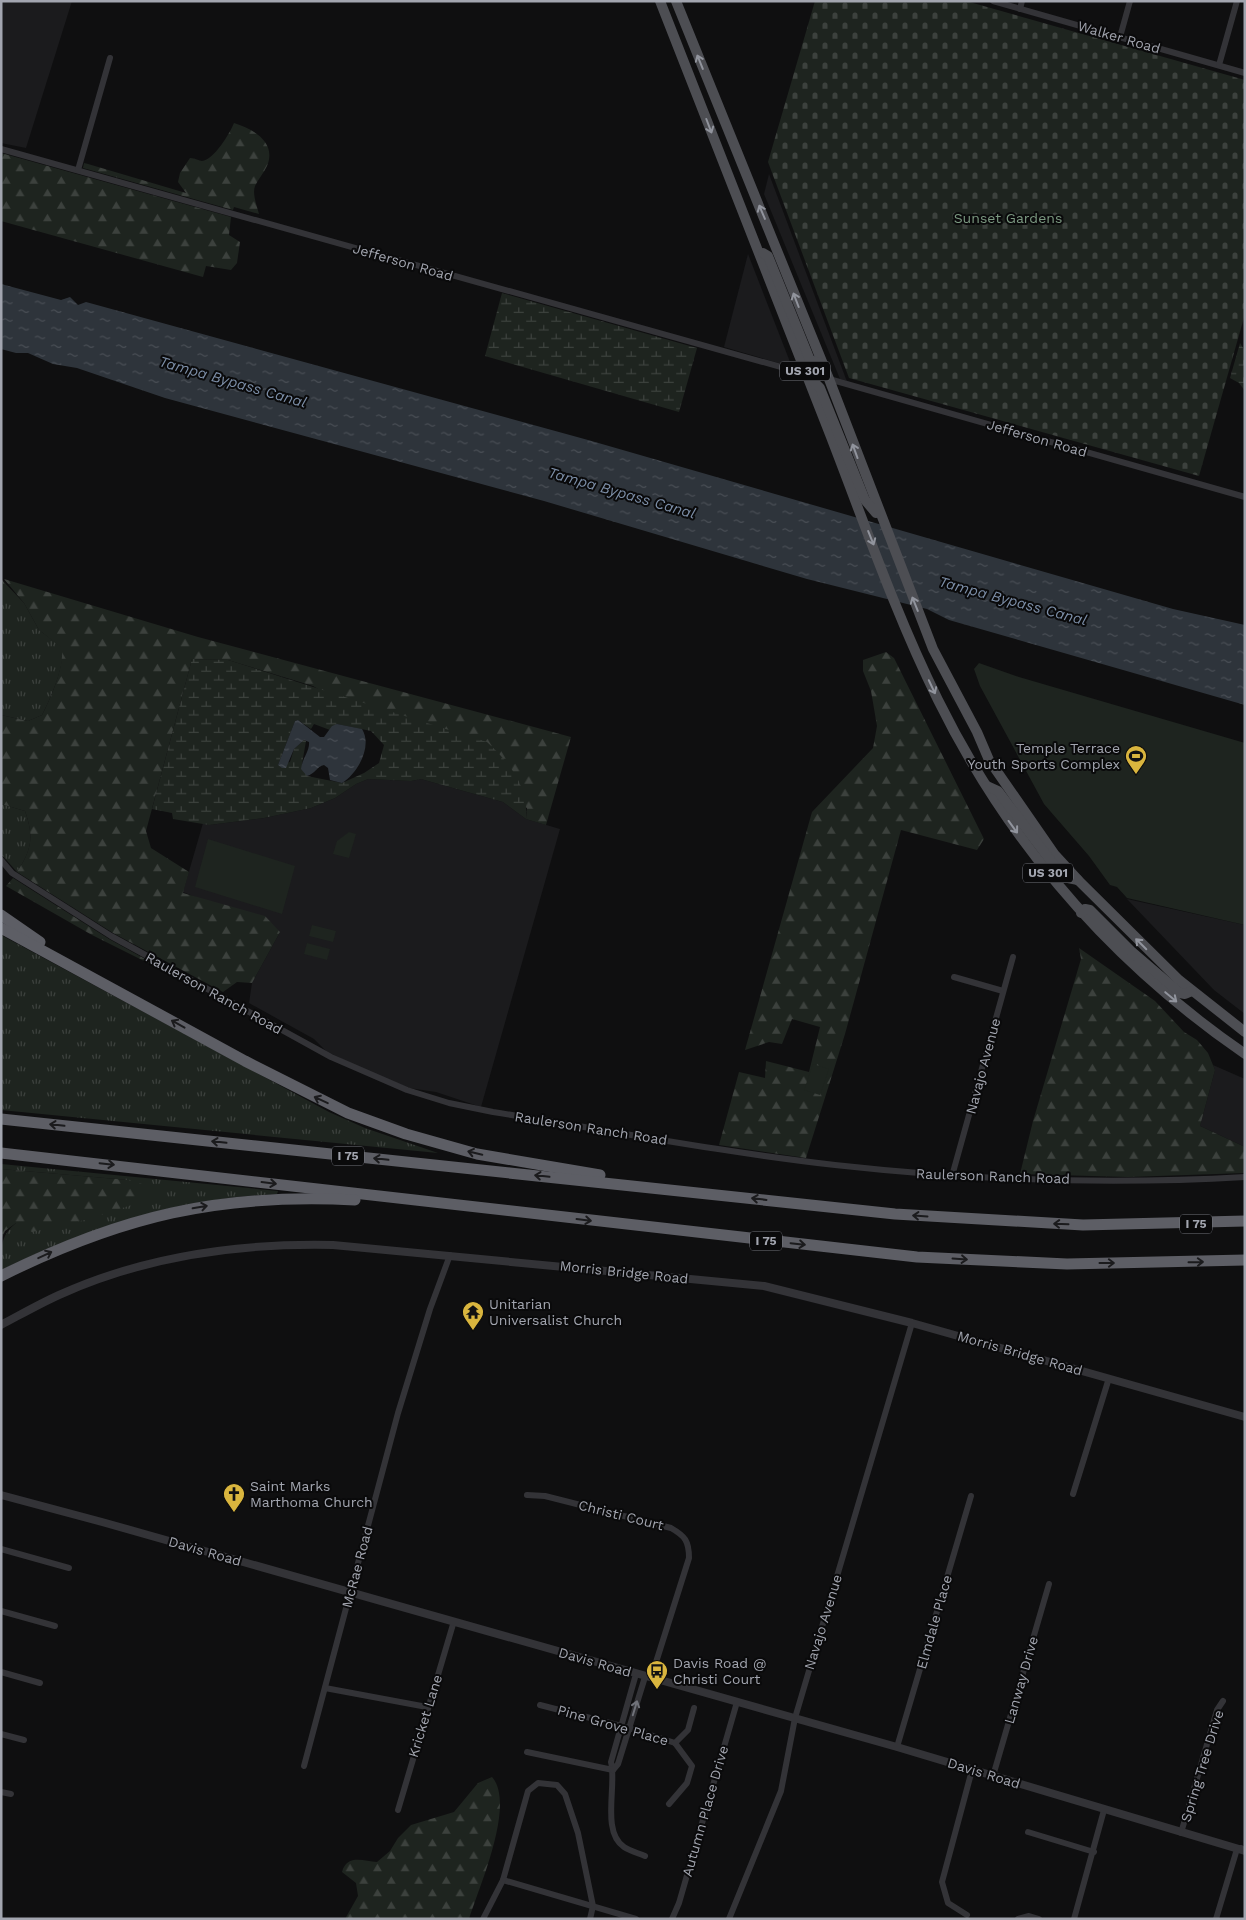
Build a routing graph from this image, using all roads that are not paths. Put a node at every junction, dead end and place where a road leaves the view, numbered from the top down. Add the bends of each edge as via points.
1 (660, 1) edge
2 (676, 1) edge
3 (993, 1) edge
4 (1022, 1) edge
5 (1130, 1) edge
6 (1237, 1) edge
7 (1020, 9) junction
8 (1120, 37) junction
9 (110, 58) dead end
10 (1219, 65) junction
11 (1245, 73) edge
12 (1, 149) edge
13 (78, 170) junction
14 (758, 250) junction
15 (821, 363) junction
16 (806, 374) junction
17 (829, 379) junction
18 (1245, 497) edge
19 (881, 519) junction
20 (986, 785) junction
21 (1, 860) edge
22 (1078, 880) junction
23 (1081, 914) junction
24 (1, 916) edge
25 (1, 928) edge
26 (1013, 957) dead end
27 (87, 974) junction
28 (954, 977) dead end
29 (1003, 991) junction
30 (1192, 991) junction
31 (1245, 1032) edge
32 (1245, 1054) edge
33 (1, 1119) edge
34 (1, 1153) edge
35 (952, 1176) junction
36 (1245, 1177) edge
37 (695, 1192) junction
38 (466, 1206) junction
39 (1245, 1221) edge
40 (450, 1255) junction
41 (1245, 1260) edge
42 (1, 1276) edge
43 (912, 1323) junction
44 (1, 1325) edge
45 (1109, 1378) junction
46 (1245, 1417) edge
47 (1073, 1494) dead end
48 (1, 1495) edge
49 (527, 1495) dead end
50 (971, 1496) dead end
51 (1, 1550) edge
52 (69, 1568) dead end
53 (1049, 1584) dead end
54 (351, 1592) junction
55 (1, 1611) edge
56 (454, 1621) junction
57 (55, 1626) dead end
58 (1, 1672) edge
59 (636, 1674) junction
60 (648, 1677) junction
61 (40, 1683) dead end
62 (325, 1688) junction
63 (1223, 1701) dead end
64 (737, 1702) junction
65 (540, 1704) dead end
66 (427, 1707) junction
67 (694, 1708) dead end
68 (795, 1718) junction
69 (621, 1725) junction
70 (630, 1728) junction
71 (1, 1734) edge
72 (24, 1740) dead end
73 (675, 1743) junction
74 (897, 1747) junction
75 (527, 1752) dead end
76 (304, 1766) dead end
77 (614, 1770) junction
78 (972, 1770) junction
79 (994, 1776) junction
80 (1, 1792) edge
81 (11, 1794) dead end
82 (669, 1804) dead end
83 (398, 1810) dead end
84 (1104, 1810) junction
85 (1028, 1832) dead end
86 (1181, 1832) junction
87 (1242, 1849) edge
88 (1094, 1852) junction
89 (645, 1856) dead end
90 (503, 1880) junction
91 (593, 1906) junction
92 (967, 1915) dead end
93 (483, 1919) edge
94 (590, 1919) edge
95 (636, 1919) edge
96 (672, 1919) edge
97 (729, 1919) edge
98 (1018, 1919) edge
99 (1038, 1919) edge
100 (1074, 1919) edge
101 (1216, 1919) edge

1 -> 14 main road, US 301
15 -> 2 main road, US 301
3 - 7 street, Walker Road
4 - 7 street
5 - 8 street
6 - 10 street
7 - 8 street, Walker Road
8 - 10 street, Walker Road
9 - 13 street
10 - 11 street, Walker Road
12 - 13 street, Jefferson Road
13 - 16 street, Jefferson Road
14 - 15 main road via 768,256 810,360
14 - 16 main road, US 301
15 - 17 main road, US 301
16 - 19 main road via 820,388 864,500
16 -> 20 main road, US 301 via 911,643
17 - 18 street, Jefferson Road
19 -> 17 main road, US 301
22 -> 19 main road, US 301 via 1055,855 989,760 933,649
20 - 22 main road via 998,791 1062,877
20 -> 23 main road, US 301 via 1028,848
21 - 35 street, Raulerson Ranch Road via 12,873 110,936 331,1057 414,1093 493,1112 746,1153
30 -> 22 main road, US 301 via 1147,951
23 - 30 main road via 1085,909 1090,910 1136,956 1180,993
23 -> 32 main road, US 301 via 1141,972 1210,1030
24 - 27 highway
25 - 27 highway
26 - 29 street, Navajo Avenue
37 -> 27 highway via 477,1154 377,1124 296,1088
28 - 29 street
29 - 35 street, Navajo Avenue
30 - 31 main road, US 301
37 -> 33 highway, I 75
34 -> 38 highway, I 75
35 - 36 street, Raulerson Ranch Road via 1129,1181
39 -> 37 highway, I 75 via 1147,1225 1020,1223 895,1214
38 -> 41 highway, I 75 via 917,1257 1067,1264
42 -> 38 highway via 93,1234 157,1215 214,1204 285,1198
40 - 43 street, Morris Bridge Road via 764,1286
40 - 44 street, Morris Bridge Road via 333,1245 226,1249 143,1266 93,1281
40 - 54 street, McRae Road via 398,1413
43 - 45 street, Morris Bridge Road
43 - 68 street, Navajo Avenue
45 - 46 street, Morris Bridge Road
45 - 47 street
48 - 54 street, Davis Road
49 - 60 street, Christi Court via 545,1496 671,1528 689,1543 689,1558
50 - 74 street, Elmdale Place
51 - 52 street
53 - 79 street, Lanway Drive
54 - 56 street, Davis Road
54 - 62 street, McRae Road
55 - 57 street
56 - 59 street, Davis Road
56 - 66 street, Kricket Lane
58 - 61 street
59 - 60 street, Davis Road
59 - 69 street
60 - 64 street, Davis Road
70 -> 60 street
62 - 66 street
62 - 76 street, McRae Road
63 - 86 street, Spring Tree Drive via 1217,1710
64 - 68 street, Davis Road
64 - 96 street, Autumn Place Drive
65 - 69 street, Pine Grove Place
66 - 83 street, Kricket Lane
67 - 73 street, Pine Grove Place via 688,1730
68 - 74 street, Davis Road
68 - 97 street, Navajo Avenue via 782,1791
69 - 70 street, Pine Grove Place
69 - 77 street via 611,1762
70 - 73 street, Pine Grove Place
70 - 77 street
71 - 72 street
73 - 82 street via 692,1766 686,1783
74 - 78 street, Davis Road
75 - 77 street
77 - 89 street via 610,1810 613,1830 622,1846
78 - 79 street, Davis Road
78 - 92 street via 942,1882 948,1903
79 - 84 street, Davis Road
80 - 81 street
84 - 86 street, Davis Road
84 - 88 street
85 - 88 street
86 - 87 street, Davis Road
87 - 101 street
88 - 100 street
90 - 91 street
90 - 91 street via 528,1791 538,1783 556,1785 565,1794 578,1833
90 - 93 street
91 - 94 street
91 - 95 street
98 - 99 street via 1028,1916

